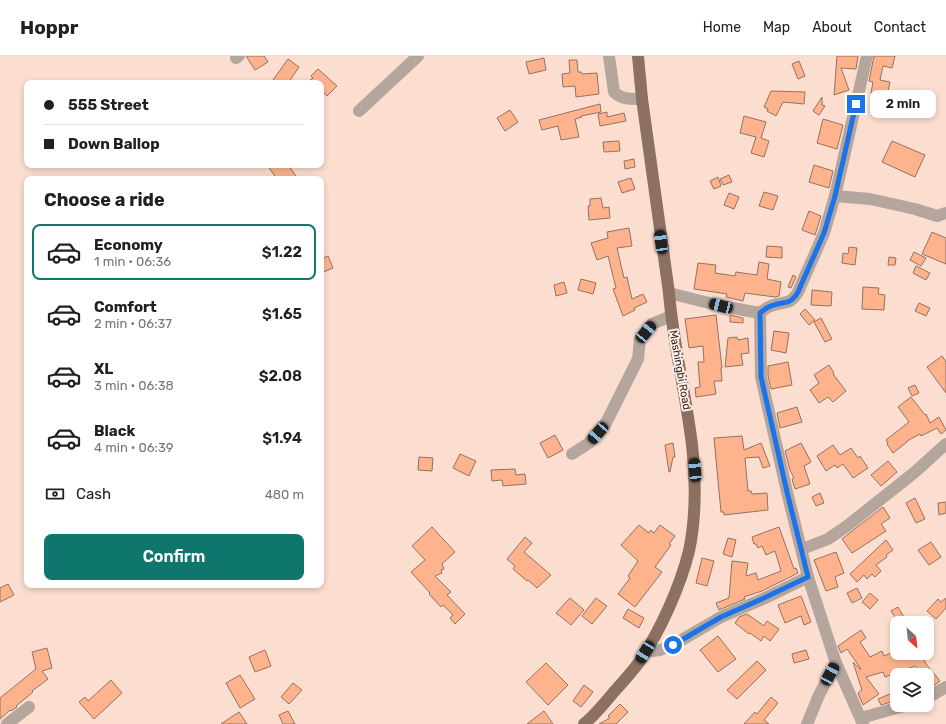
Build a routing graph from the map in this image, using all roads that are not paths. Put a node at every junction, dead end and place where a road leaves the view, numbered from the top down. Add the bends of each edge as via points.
1 (418, 56) edge
2 (609, 56) edge
3 (638, 56) edge
4 (867, 56) edge
5 (642, 100) junction
6 (359, 111) dead end
7 (835, 196) junction
8 (946, 213) edge
9 (669, 293) junction
10 (760, 313) junction
11 (670, 316) junction
12 (946, 444) edge
13 (572, 454) dead end
14 (802, 549) junction
15 (808, 577) junction
16 (645, 652) junction
17 (836, 663) junction
18 (946, 687) edge
19 (934, 694) edge
20 (29, 707) dead end
21 (890, 711) edge
22 (862, 721) edge
23 (7, 724) edge
24 (584, 724) edge
25 (807, 724) edge

1 - 6 street
2 - 5 street via 614,92 624,99
3 - 5 main road, Mashingbi Road
4 - 7 street
5 - 9 main road, Mashingbi Road
7 - 8 street via 870,199 937,216
7 - 10 street via 824,233 794,300 772,305
9 - 10 street
9 - 11 main road, Mashingbi Road
10 - 14 street via 761,377
11 - 13 street via 652,324 640,339 638,359 606,423 589,443
11 - 16 main road, Mashingbi Road via 695,470 692,524 689,549 677,588
12 - 14 street via 847,526 828,539
14 - 15 street
15 - 16 street via 721,617 673,645
15 - 17 street
16 - 24 main road, Mashingbi Road via 612,695
17 - 22 street
17 - 25 street
18 - 19 street
20 - 23 street
21 - 22 street

